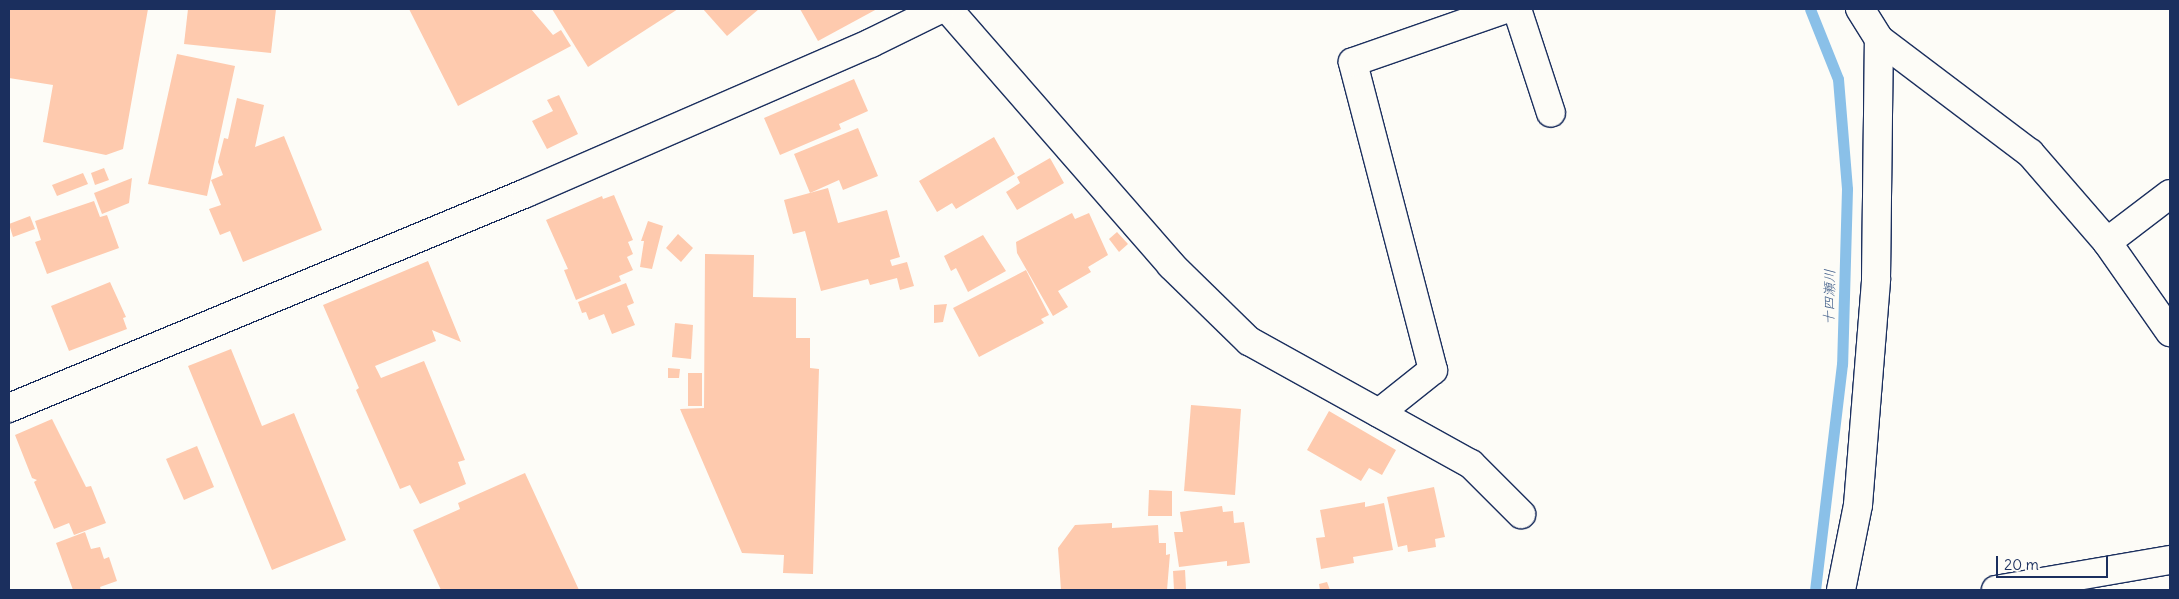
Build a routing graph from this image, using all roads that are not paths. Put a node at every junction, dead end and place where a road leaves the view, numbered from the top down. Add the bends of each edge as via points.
1 (940, 9) edge
2 (948, 9) edge
3 (1505, 9) edge
4 (1517, 9) edge
5 (1860, 9) edge
6 (1879, 39) junction
7 (1551, 113) dead end
8 (2170, 194) edge
9 (2107, 242) junction
10 (2170, 332) edge
11 (9, 408) edge
12 (1379, 412) junction
13 (1521, 514) dead end
14 (2170, 560) edge
15 (1841, 590) edge
16 (1996, 590) edge

1 - 11 street via 872,43 526,193
2 - 12 street via 1172,265 1249,341
3 - 12 street via 1353,62 1434,370
4 - 7 street
5 - 6 street
6 - 9 street via 2030,153
6 - 15 street via 1876,279 1858,504
8 - 9 street
9 - 10 street
12 - 13 street via 1471,464
14 - 16 street

